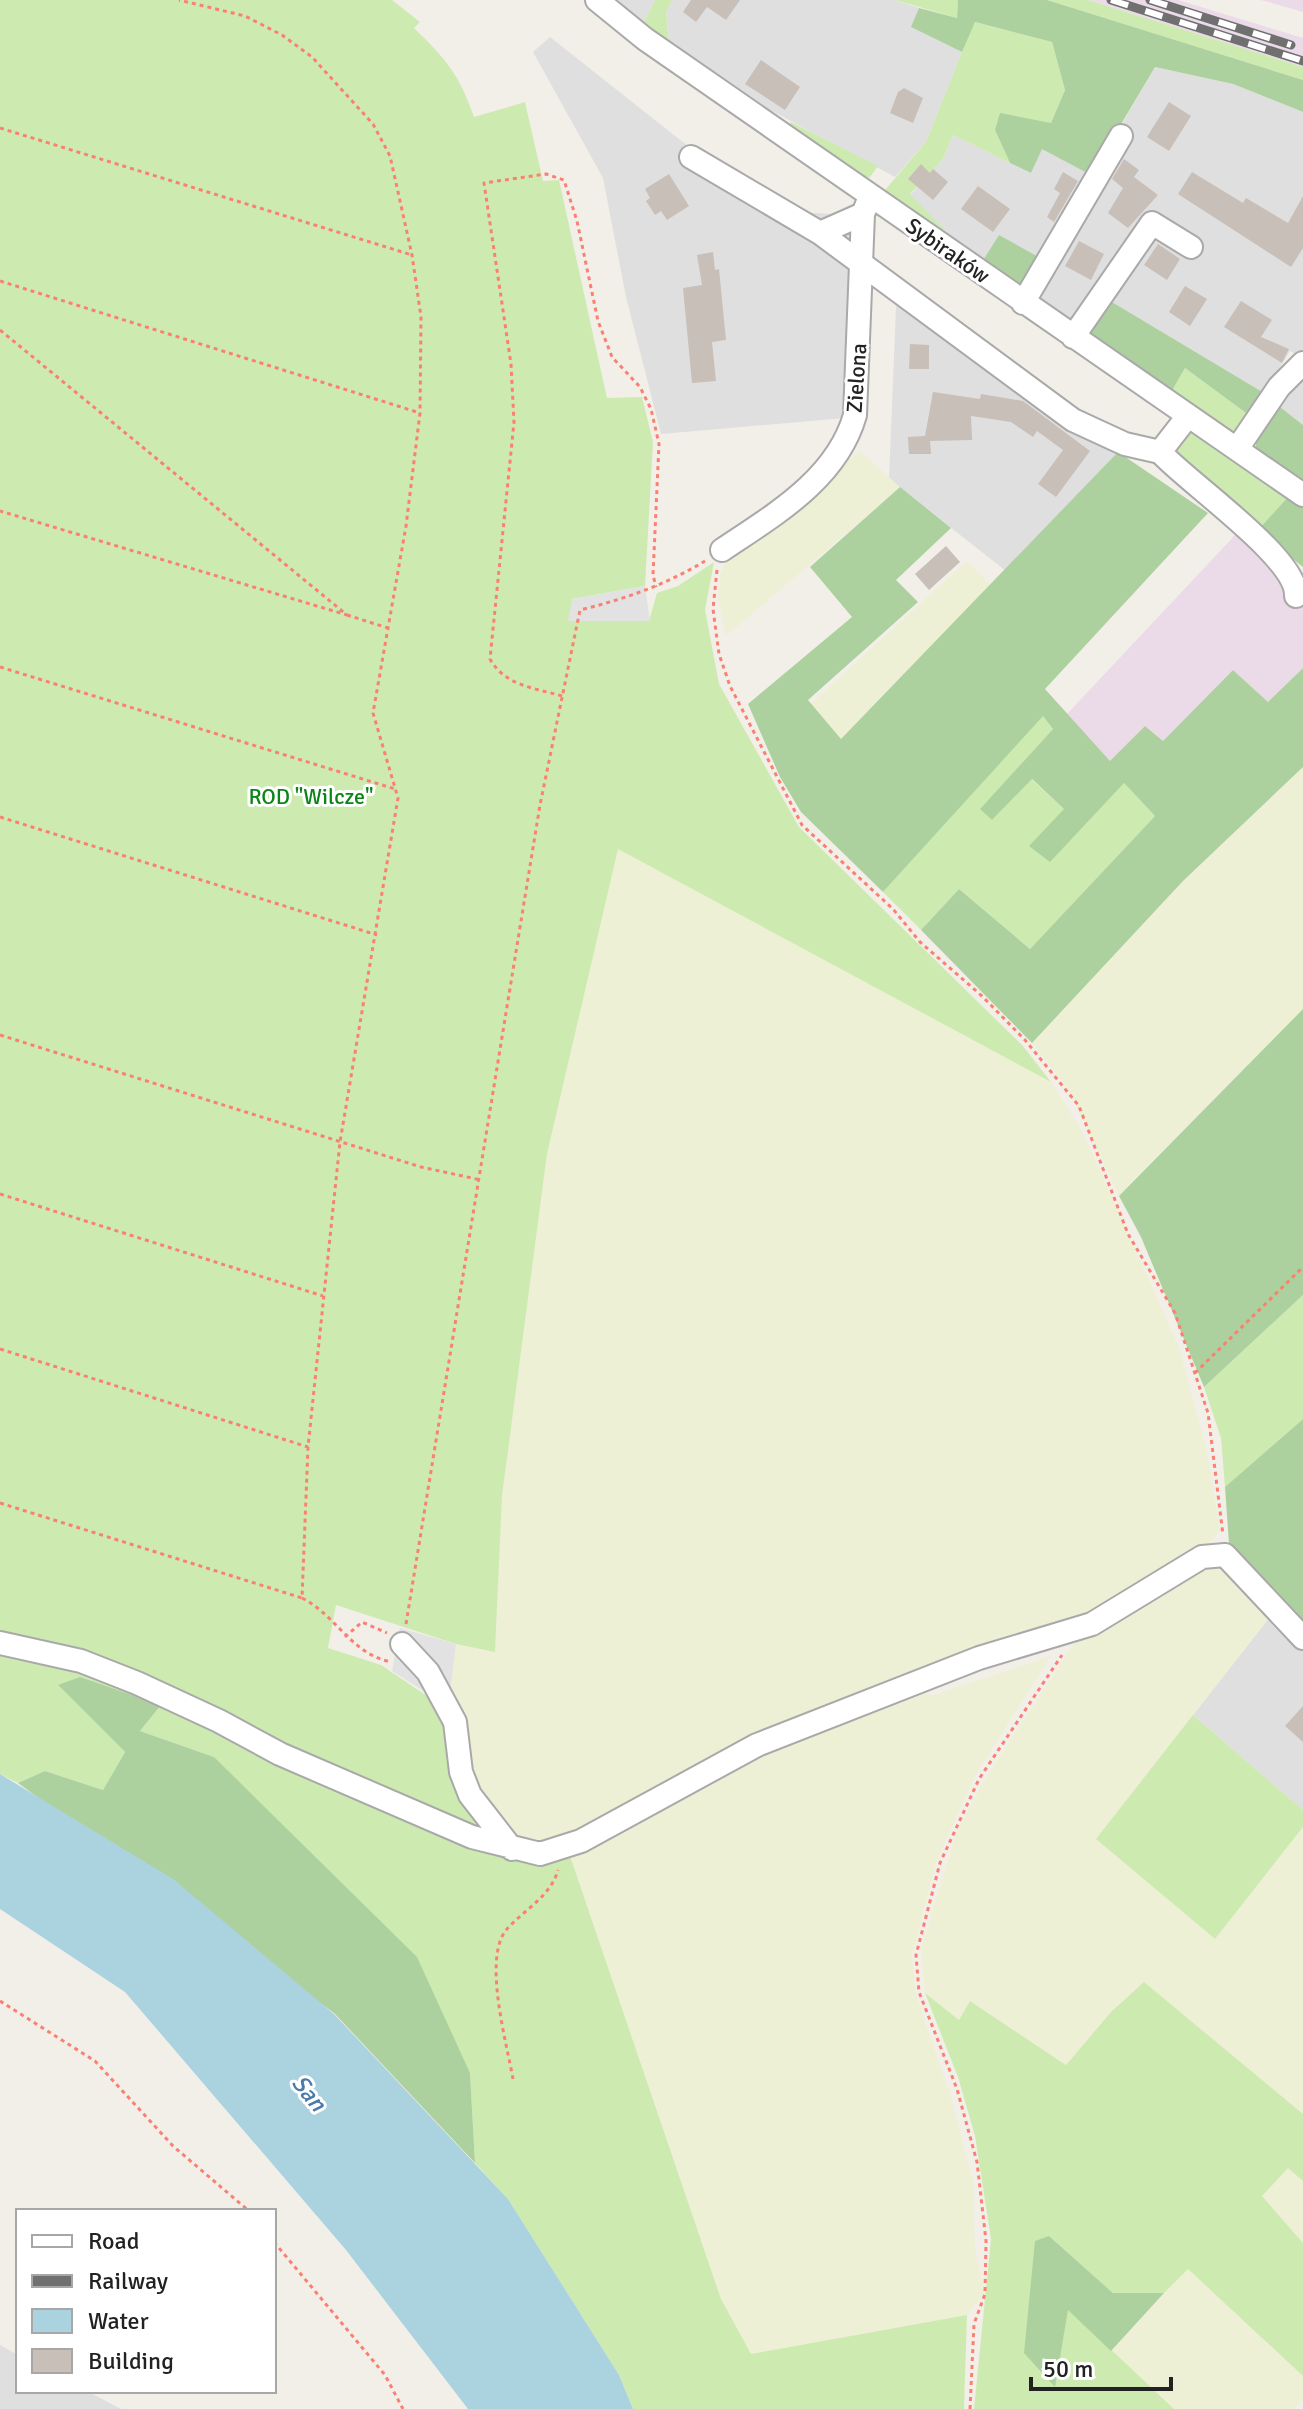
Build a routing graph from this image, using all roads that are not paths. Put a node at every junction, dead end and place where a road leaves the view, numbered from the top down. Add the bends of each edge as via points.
1 (597, 0) edge
2 (1121, 136) dead end
3 (691, 157) dead end
4 (866, 205) junction
5 (820, 233) junction
6 (1191, 247) dead end
7 (862, 260) junction
8 (1023, 303) junction
9 (1073, 337) junction
10 (1303, 363) edge
11 (1188, 416) junction
12 (1237, 449) junction
13 (1160, 452) junction
14 (1303, 495) edge
15 (722, 550) road end
16 (1296, 596) dead end
17 (1303, 1638) edge
18 (0, 1643) edge
19 (406, 1650) road end
20 (512, 1849) junction

1 - 4 street, Sybiraków
2 - 8 street
3 - 5 street
4 - 5 street
4 - 7 street, Zielona
4 - 8 street, Sybiraków
5 - 7 street
6 - 9 street via 1152,223
7 - 13 street via 1073,420 1125,444
7 - 15 street, Zielona via 850,434 812,484
8 - 9 street, Sybiraków
9 - 11 street, Sybiraków
10 - 12 street via 1279,387
11 - 12 street, Sybiraków
11 - 13 street
12 - 14 street, Sybiraków
13 - 16 street via 1284,566 1297,586
17 - 20 street via 1225,1555 1202,1557 1080,1629 979,1658 757,1745 560,1850 540,1854
18 - 20 street via 81,1661 137,1683 280,1754 472,1837
19 - 20 street via 428,1672 455,1722 461,1772 470,1795

